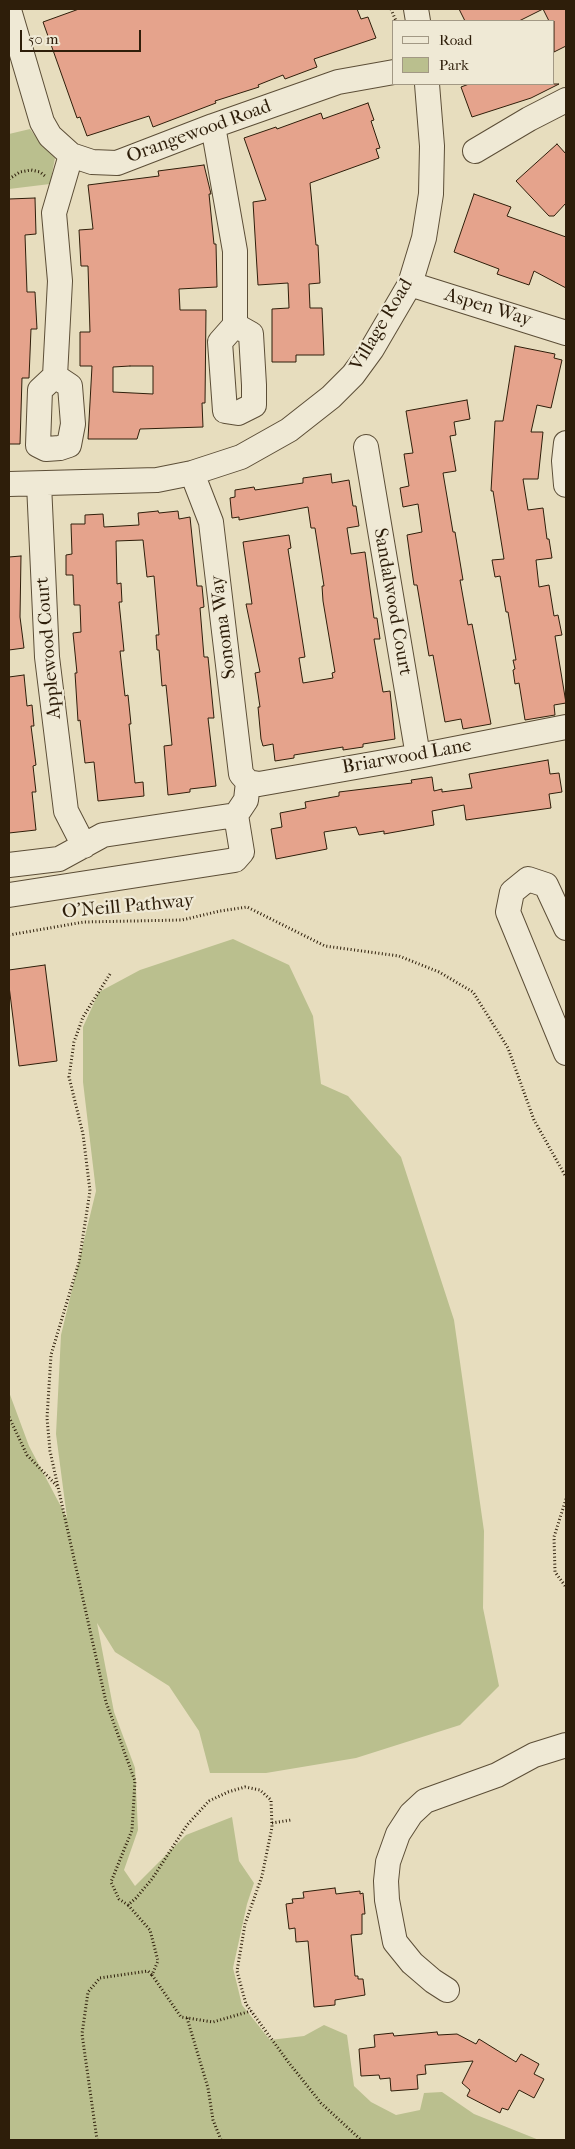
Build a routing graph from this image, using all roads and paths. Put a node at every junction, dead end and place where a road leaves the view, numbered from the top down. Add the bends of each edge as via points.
1 (18, 9) edge
2 (9, 11) edge
3 (392, 72) edge
4 (427, 85) edge
5 (566, 100) edge
6 (213, 126) junction
7 (475, 151) dead end
8 (71, 155) junction
9 (9, 179) edge
10 (61, 188) junction
11 (410, 284) junction
12 (235, 325) dead end
13 (566, 333) edge
14 (55, 376) dead end
15 (566, 443) edge
16 (366, 447) dead end
17 (192, 473) junction
18 (9, 484) edge
19 (39, 484) junction
20 (566, 485) edge
21 (566, 727) edge
22 (418, 756) junction
23 (248, 782) junction
24 (236, 815) junction
25 (84, 846) junction
26 (9, 866) edge
27 (560, 890) edge
28 (9, 895) edge
29 (566, 928) edge
30 (9, 935) edge
31 (110, 974) dead end
32 (566, 1053) edge
33 (566, 1177) edge
34 (9, 1417) edge
35 (58, 1487) junction
36 (566, 1499) edge
37 (566, 1587) edge
38 (566, 1745) edge
39 (292, 1820) dead end
40 (272, 1822) junction
41 (128, 1905) junction
42 (152, 1975) junction
43 (447, 1990) dead end
44 (251, 2011) junction
45 (187, 2018) junction
46 (97, 2140) edge
47 (221, 2140) edge
48 (361, 2140) edge

1 - 2 street
2 - 8 street, Orangewood Road via 42,122 50,136
3 - 6 street, Orangewood Road via 338,82
4 - 11 street, Village Road via 432,146 431,194 424,238
5 - 7 street
6 - 8 street, Orangewood Road via 116,162 92,162
6 - 12 street via 234,251
8 - 10 street
9 - 10 path via 20,172 40,172
10 - 14 street via 54,213 60,281
11 - 13 street, Aspen Way
11 - 17 street, Village Road via 372,349 331,397 289,430 241,457
15 - 20 street
16 - 22 street, Sandalwood Court
17 - 19 street, Village Road via 157,480
17 - 23 street, Sonoma Way via 211,522 242,774
18 - 19 street, Village Road
19 - 25 street, Applewood Court via 47,657 66,811
21 - 22 street, Briarwood Lane
22 - 23 street, Briarwood Lane via 259,784
23 - 24 street via 246,800
24 - 25 street via 103,835
24 - 28 street via 242,852 235,860
25 - 26 street via 59,859
27 - 29 street
27 - 32 street via 528,879 512,892 508,912
30 - 33 path, O'Neill Pathway via 84,922 182,920 247,907 325,946 399,956 439,972 474,992 508,1048 534,1120
31 - 35 path via 83,1017 74,1042 70,1077 83,1134 90,1191 79,1262 52,1355 47,1418
34 - 35 path via 27,1455
35 - 41 path via 106,1702 135,1782 132,1830 111,1882 119,1898
36 - 37 path via 554,1537 555,1572
38 - 43 street via 534,1755 497,1775 425,1801 410,1814 398,1834 388,1862 386,1881 395,1942 412,1962
39 - 40 path
40 - 41 path via 270,1800 260,1790 244,1787 209,1801 187,1825 152,1879
40 - 44 path via 262,1876 245,1924 237,1971
41 - 42 path via 150,1930 158,1961
42 - 45 path via 181,2017
42 - 46 path via 148,1970 100,1978 88,1992 82,2034
44 - 45 path via 213,2022
44 - 48 path via 321,2103
45 - 47 path

